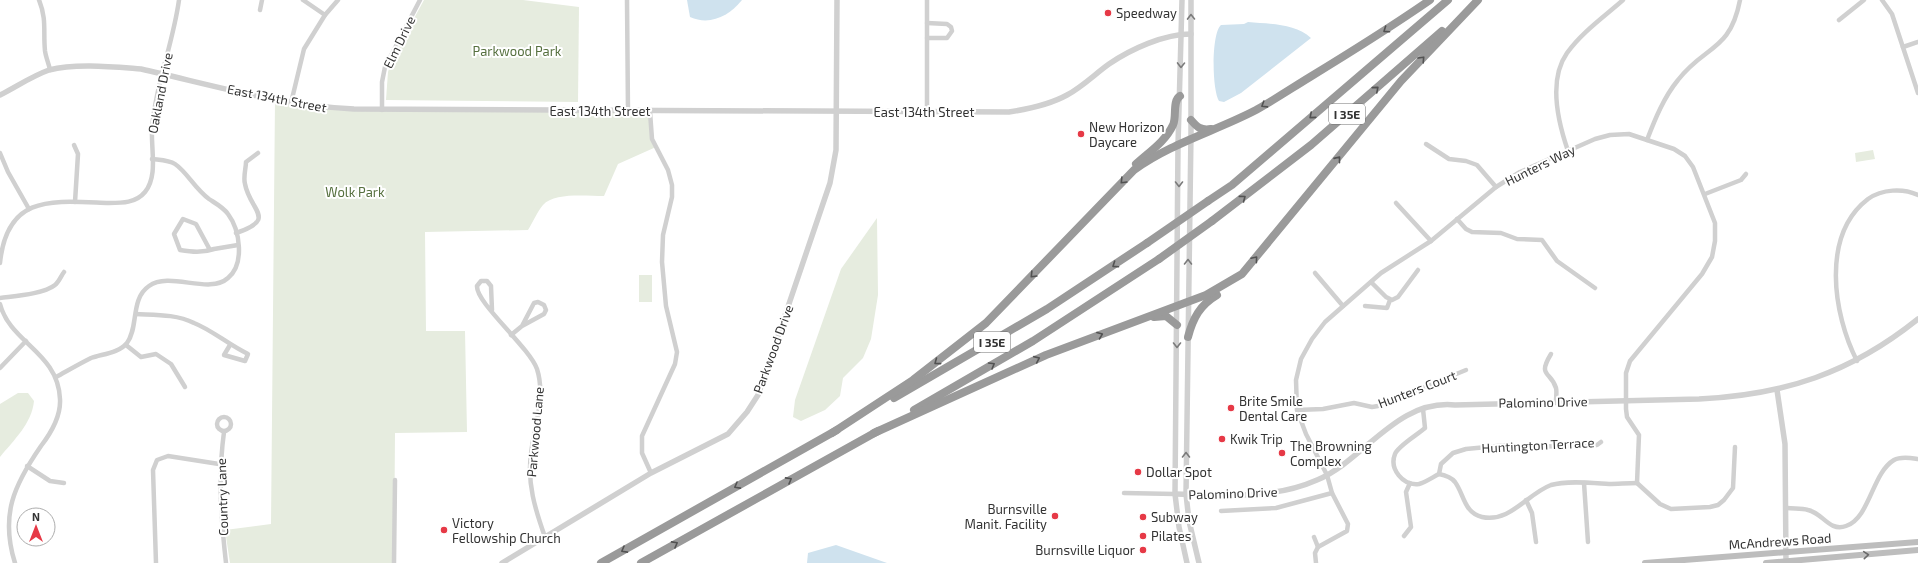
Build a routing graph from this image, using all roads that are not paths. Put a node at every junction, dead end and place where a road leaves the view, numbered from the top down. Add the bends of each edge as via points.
1 (39, 0) edge
2 (179, 0) edge
3 (262, 0) edge
4 (303, 0) edge
5 (338, 0) edge
6 (420, 0) edge
7 (628, 0) edge
8 (837, 0) edge
9 (927, 0) edge
10 (1182, 0) edge
11 (1191, 0) edge
12 (1430, 0) edge
13 (1448, 0) edge
14 (1478, 0) edge
15 (1624, 0) edge
16 (1740, 0) edge
17 (1864, 0) edge
18 (1882, 0) edge
19 (260, 10) dead end
20 (325, 15) junction
21 (1839, 20) dead end
22 (927, 23) junction
23 (1181, 34) junction
24 (1191, 34) junction
25 (927, 38) junction
26 (1918, 42) edge
27 (1903, 47) junction
28 (50, 70) junction
29 (163, 74) junction
30 (1918, 93) edge
31 (0, 95) edge
32 (1180, 96) junction
33 (291, 103) junction
34 (382, 110) junction
35 (628, 112) junction
36 (650, 112) junction
37 (837, 112) junction
38 (927, 112) junction
39 (1243, 116) junction
40 (1191, 120) junction
41 (1191, 139) junction
42 (1647, 140) junction
43 (1426, 144) dead end
44 (74, 145) dead end
45 (1178, 145) junction
46 (1568, 151) junction
47 (0, 153) edge
48 (258, 153) dead end
49 (152, 159) junction
50 (1134, 170) junction
51 (1746, 174) dead end
52 (1496, 187) junction
53 (1705, 194) junction
54 (1918, 195) edge
55 (75, 202) junction
56 (1396, 203) dead end
57 (29, 209) junction
58 (1457, 220) junction
59 (236, 233) junction
60 (2, 241) edge
61 (1431, 241) junction
62 (238, 245) junction
63 (210, 250) junction
64 (0, 263) edge
65 (1418, 270) dead end
66 (64, 272) dead end
67 (1315, 273) dead end
68 (1242, 274) junction
69 (1371, 282) junction
70 (1595, 288) dead end
71 (0, 298) edge
72 (1390, 300) junction
73 (1188, 302) junction
74 (0, 304) edge
75 (1177, 306) junction
76 (1343, 306) junction
77 (1365, 306) dead end
78 (492, 310) junction
79 (136, 314) junction
80 (1918, 319) edge
81 (1128, 324) junction
82 (1177, 325) junction
83 (522, 326) junction
84 (511, 335) junction
85 (1188, 337) junction
86 (26, 341) junction
87 (126, 345) junction
88 (230, 345) junction
89 (1550, 354) dead end
90 (1856, 361) junction
91 (0, 368) edge
92 (1466, 370) dead end
93 (56, 377) junction
94 (185, 387) dead end
95 (1777, 390) junction
96 (1625, 400) junction
97 (1556, 401) junction
98 (1423, 409) junction
99 (1297, 410) junction
100 (224, 432) dead end
101 (832, 433) junction
102 (874, 433) junction
103 (1601, 442) dead end
104 (1735, 447) dead end
105 (1918, 459) edge
106 (219, 464) junction
107 (27, 466) junction
108 (651, 472) junction
109 (1439, 474) junction
110 (1327, 475) junction
111 (395, 480) dead end
112 (1410, 482) junction
113 (64, 483) dead end
114 (1584, 483) junction
115 (1636, 483) junction
116 (1124, 493) dead end
117 (1332, 493) junction
118 (1176, 494) junction
119 (1186, 494) junction
120 (1526, 500) junction
121 (1787, 508) junction
122 (1221, 511) dead end
123 (1404, 536) dead end
124 (545, 537) junction
125 (1314, 537) dead end
126 (1536, 542) dead end
127 (1588, 542) dead end
128 (1918, 542) edge
129 (1318, 547) junction
130 (1918, 550) edge
131 (1786, 551) junction
132 (1786, 562) edge
133 (15, 563) edge
134 (156, 563) edge
135 (226, 563) edge
136 (394, 563) edge
137 (502, 563) edge
138 (601, 563) edge
139 (641, 563) edge
140 (1187, 563) edge
141 (1199, 563) edge
142 (1316, 563) edge
143 (1645, 563) edge
144 (1766, 563) edge

1 - 28 street via 44,12 45,51
2 - 29 street, Oakland Drive
3 - 19 street
4 - 20 street
5 - 20 street
6 - 34 street, Elm Drive via 385,66
7 - 35 street
8 - 37 street, Parkwood Drive
9 - 22 street
10 - 23 street
24 -> 11 street
12 -> 39 highway via 1380,34
13 -> 101 highway, I 35E, bridge via 1232,185 1047,309
68 -> 14 highway via 1401,81
102 -> 14 highway, I 35E, bridge via 1033,342 1159,259 1311,144
15 - 46 street via 1578,39 1559,70 1557,89 1560,126
16 - 42 street via 1733,28 1724,40 1678,80 1656,117
17 - 21 street
18 - 27 street via 1892,14
20 - 33 street via 304,49
22 - 25 street
22 - 25 street via 947,24 952,31 947,38
23 - 24 street, East 134th Street
23 -> 32 street
23 - 38 street, East 134th Street via 1132,51 1067,95 1034,109 1009,112
24 - 40 street
25 - 38 street
26 - 27 street
27 - 30 street
28 - 29 street, East 134th Street via 74,67 122,68
28 - 31 street, East 134th Street
29 - 33 street, East 134th Street
29 - 49 street, Oakland Drive via 152,126
32 - 45 street
32 - 50 highway via 1176,101 1173,125 1163,140 1135,164
33 - 34 street, East 134th Street via 320,108
34 - 35 street, East 134th Street
35 - 36 street, East 134th Street
36 - 37 street, East 134th Street
36 - 108 street via 652,139 668,170 672,184 672,198 663,235 662,262 666,306 678,352 642,436 642,454
37 - 38 street, East 134th Street
37 - 108 street, Parkwood Drive via 836,150 830,183 758,395 728,434
39 - 40 highway via 1204,130 1198,128
39 - 41 highway
40 - 41 street
41 - 45 highway
73 -> 41 street
42 - 46 street, Hunters Way via 1629,134 1610,135
42 - 53 street, Hunters Way via 1674,149 1685,156
43 - 52 street via 1448,159 1477,165
44 - 55 street via 78,154
45 - 50 highway
45 -> 75 street
46 - 52 street, Hunters Way via 1520,172
47 - 57 street
48 - 59 street via 246,162 244,183 259,217 257,224
49 - 55 street, Oakland Drive via 152,178 146,192 139,198 122,203
49 - 59 street via 176,164 199,192 228,214
50 -> 101 highway via 986,322 913,380
51 - 53 street via 1741,180
52 - 58 street, Hunters Way
53 - 96 street, Hunters Way via 1715,223 1712,257 1702,274 1630,361 1626,373
54 - 90 street via 1898,190 1871,196 1860,205 1843,229 1837,258 1837,294 1841,323
55 - 57 street, Oakland Drive via 46,203
56 - 61 street
57 - 60 street, Oakland Drive via 12,224
58 - 61 street, Hunters Way
58 - 70 street via 1472,232 1501,233 1516,239 1542,240 1557,261
59 - 62 street
60 - 64 street, Oakland Drive
61 - 69 street, Hunters Way
62 - 63 street
62 - 79 street via 239,259 228,279 216,284 164,281 150,285 138,298
63 - 63 street via 202,253 180,250 174,234 183,219 196,224
65 - 72 street via 1398,297
66 - 71 street via 50,288
67 - 76 street
68 - 73 highway via 1206,295
68 - 85 highway via 1233,284 1201,307 1192,322
69 - 72 street
69 - 76 street, Hunters Way
72 - 77 street via 1387,308
73 - 75 highway
73 - 85 street
74 - 86 street via 2,313 12,328
75 - 81 highway
75 - 82 street
76 - 99 street, Hunters Way via 1325,322 1301,359 1296,380
78 - 78 street, Parkwood Lane via 491,286 487,281 481,281 477,290
78 - 84 street, Parkwood Lane
79 - 87 street via 132,334
79 - 88 street via 167,315 194,322
80 - 90 street, Palomino Drive
81 - 82 highway via 1166,316
102 -> 81 highway via 1046,355
82 -> 118 street
83 - 83 street via 544,314 544,304 533,304
83 - 84 street
84 - 124 street, Parkwood Lane via 531,357 540,382 529,477 534,506
119 -> 85 street
86 - 91 street
86 - 93 street via 45,360
87 - 93 street via 91,358
87 - 94 street via 141,357 156,354 171,364
88 - 88 street via 248,354 245,361 224,355
89 - 97 street via 1545,363 1545,372 1556,388
90 - 95 street, Palomino Drive via 1822,376
92 - 99 street, Hunters Court via 1378,406 1354,403 1323,409
93 - 107 street via 60,400 54,425
95 - 96 street, Palomino Drive via 1733,397
95 - 121 street via 1785,444
96 - 97 street, Palomino Drive
96 - 115 street, Hunters Way via 1627,417 1639,435
97 - 98 street, Palomino Drive via 1441,404
98 - 110 street, Palomino Drive via 1385,428 1353,457
98 - 112 street via 1425,428 1395,453 1393,462 1398,476
99 - 110 street, Hunters Way
100 - 106 street, Country Lane
101 -> 138 highway, I 35E
139 -> 102 highway, I 35E
103 - 109 street, Huntington Terrace via 1597,445 1529,447 1508,444 1466,449 1453,453 1441,464
104 - 115 street via 1733,488 1718,505 1671,509 1660,504
105 - 121 street via 1894,459 1884,468 1858,518 1847,526 1830,525 1809,510
106 - 134 street via 168,456 157,460 152,470
106 - 135 street, Country Lane
107 - 113 street via 50,481
107 - 133 street via 11,494 6,511 6,537
108 - 124 street, Parkwood Drive
109 - 112 street via 1420,484
109 - 120 street via 1454,481 1465,504 1480,516 1493,518 1508,514
110 - 117 street, Hunters Way
110 - 119 street, Palomino Drive via 1298,487 1269,494
111 - 136 street
112 - 123 street via 1406,492 1411,527
114 - 115 street
114 - 120 street via 1553,484
114 - 127 street
116 - 118 street
117 - 122 street via 1276,508
117 - 129 street, Hunters Way via 1348,524 1347,531
118 - 119 street, Palomino Drive
118 - 140 street via 1179,527
119 - 141 street via 1189,521
120 - 126 street via 1532,513
121 - 131 street
124 - 137 street, Parkwood Drive
125 - 129 street
128 - 131 main road, McAndrews Road
129 - 142 street via 1315,553
132 -> 130 main road, McAndrews Road
131 - 132 street
131 - 143 main road, McAndrews Road
132 - 144 main road, McAndrews Road

